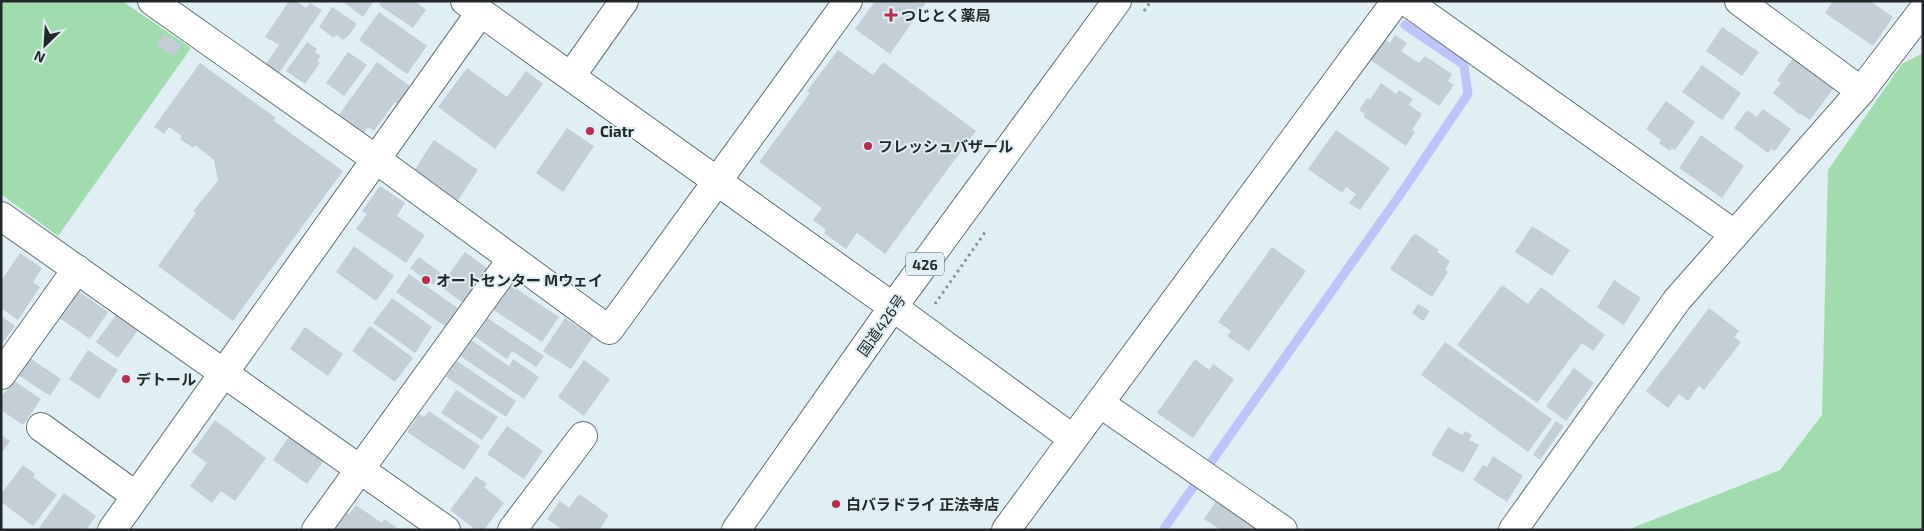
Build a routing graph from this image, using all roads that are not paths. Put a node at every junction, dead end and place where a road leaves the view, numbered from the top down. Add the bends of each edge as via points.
1 (152, 1) edge
2 (624, 1) edge
3 (848, 1) edge
4 (1116, 1) edge
5 (1396, 1) edge
6 (1406, 1) edge
7 (1739, 1) edge
8 (472, 7) edge
9 (1923, 10) edge
10 (570, 76) junction
11 (1861, 91) junction
12 (377, 160) junction
13 (716, 182) junction
14 (1, 216) edge
15 (1734, 234) junction
16 (512, 259) junction
17 (77, 269) junction
18 (893, 307) junction
19 (225, 372) junction
20 (1, 375) edge
21 (1101, 404) junction
22 (41, 427) dead end
23 (583, 436) dead end
24 (1072, 438) junction
25 (360, 469) junction
26 (136, 496) junction
27 (112, 530) edge
28 (316, 530) edge
29 (446, 530) edge
30 (512, 530) edge
31 (736, 530) edge
32 (1006, 530) edge
33 (1283, 530) edge
34 (1513, 530) edge

1 - 12 main road
2 - 10 main road
3 - 13 main road
4 - 18 main road, 国道426号 / 426
5 - 21 main road
6 - 15 main road
7 - 11 main road
8 - 10 main road
8 - 12 main road
9 - 11 main road
10 - 13 main road
11 - 15 main road
12 - 16 main road
12 - 19 main road
13 - 16 main road via 609,330
13 - 18 main road
14 - 17 main road
15 - 34 main road via 1646,340
16 - 25 main road
17 - 19 main road
17 - 20 main road
18 - 24 main road
18 - 31 main road, 国道426号 / 426
19 - 25 main road
19 - 26 main road
21 - 24 main road
21 - 33 main road
22 - 26 main road
23 - 30 main road
24 - 32 main road
25 - 28 main road
25 - 29 main road
26 - 27 main road

